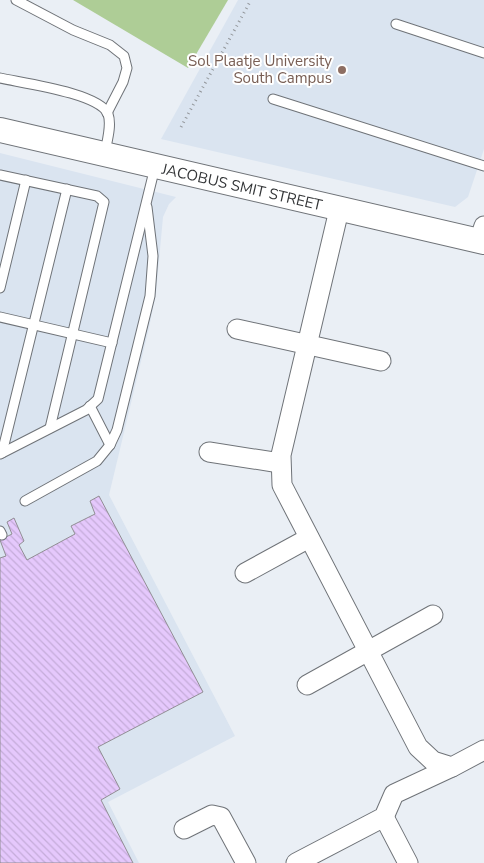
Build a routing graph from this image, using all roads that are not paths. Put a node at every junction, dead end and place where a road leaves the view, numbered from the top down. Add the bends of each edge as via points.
1 (16, 0) edge
2 (396, 24) dead end
3 (484, 53) edge
4 (0, 78) edge
5 (273, 99) dead end
6 (108, 113) junction
7 (0, 130) edge
8 (104, 155) junction
9 (155, 166) junction
10 (484, 166) edge
11 (0, 175) edge
12 (26, 180) junction
13 (67, 189) junction
14 (146, 203) junction
15 (339, 210) junction
16 (482, 237) edge
17 (0, 288) edge
18 (0, 317) edge
19 (33, 325) junction
20 (237, 328) dead end
21 (73, 334) junction
22 (112, 343) junction
23 (307, 344) junction
24 (382, 361) dead end
25 (90, 406) junction
26 (50, 428) junction
27 (110, 445) junction
28 (209, 452) dead end
29 (1, 454) edge
30 (280, 463) junction
31 (25, 501) dead end
32 (309, 538) junction
33 (245, 573) dead end
34 (433, 615) dead end
35 (367, 651) junction
36 (306, 685) dead end
37 (482, 757) edge
38 (452, 767) junction
39 (384, 816) junction
40 (184, 829) dead end
41 (299, 862) edge
42 (246, 863) edge
43 (408, 863) edge

1 - 6 lane via 124,56 127,68
2 - 3 lane
4 - 6 lane via 87,98
5 - 10 lane
6 - 8 lane via 110,122
7 - 8 street, JACOBUS SMIT STREET
8 - 9 street, JACOBUS SMIT STREET
9 - 14 lane
9 - 15 street, JACOBUS SMIT STREET
11 - 12 lane
12 - 13 lane
12 - 17 lane
13 - 19 lane
13 - 21 lane via 97,196 104,202
14 - 22 lane
14 - 27 lane via 153,256 150,296 121,415
15 - 16 street, JACOBUS SMIT STREET
15 - 23 street
18 - 19 lane
19 - 21 lane
19 - 29 lane
20 - 23 street
21 - 22 lane
21 - 26 lane
22 - 25 lane via 100,393
23 - 24 street
23 - 30 street
25 - 26 lane
25 - 27 lane
26 - 29 lane
27 - 31 lane via 97,461
28 - 30 street
30 - 32 street via 282,485
32 - 33 street
32 - 35 street
34 - 35 street
35 - 36 street
35 - 38 street via 418,747 433,761
37 - 38 street
38 - 39 street via 394,794
39 - 41 street
39 - 43 street
40 - 42 street via 212,815 221,817

